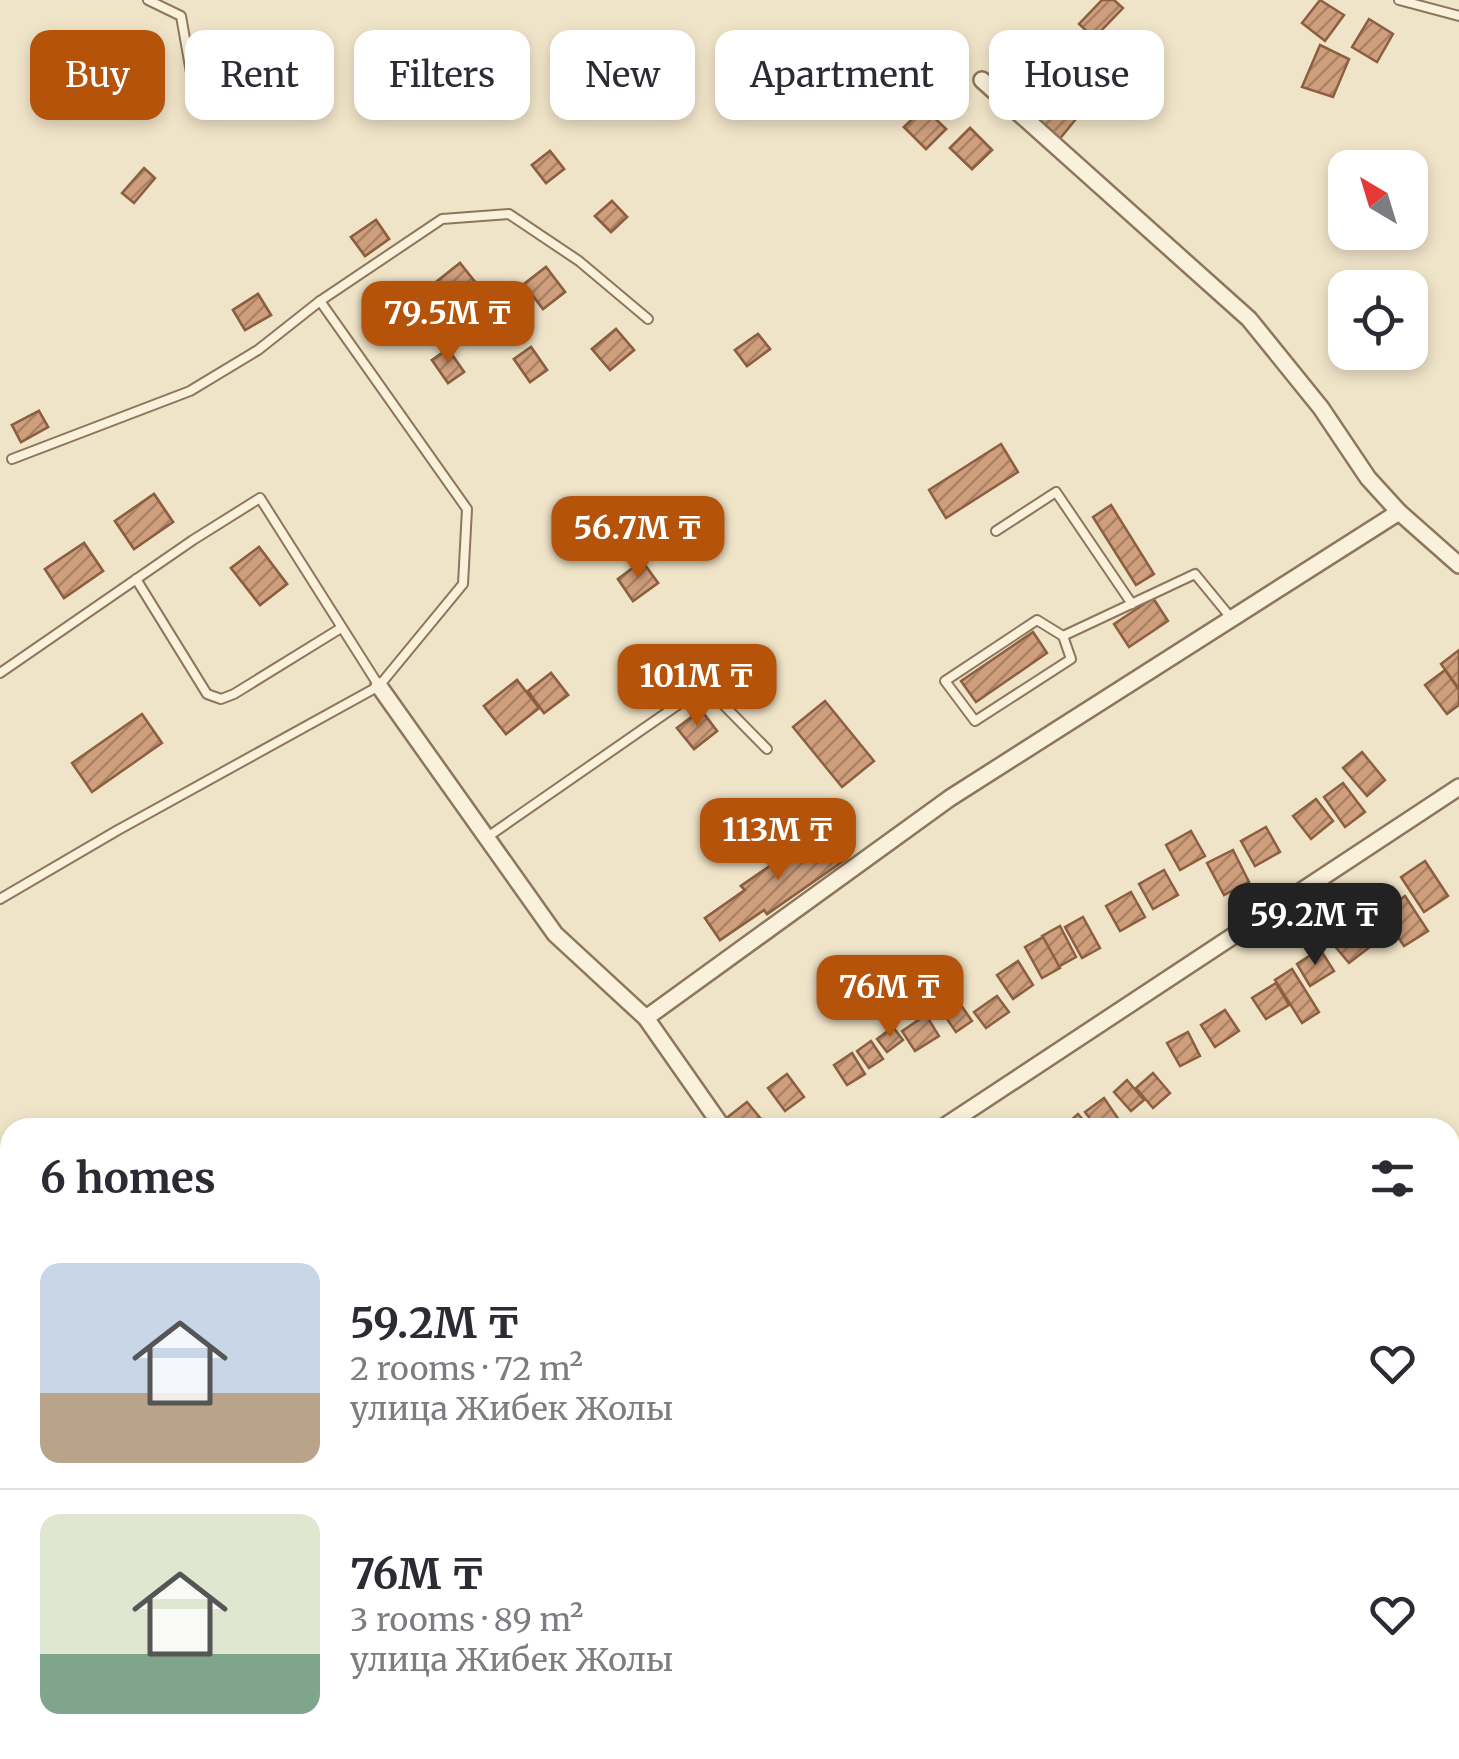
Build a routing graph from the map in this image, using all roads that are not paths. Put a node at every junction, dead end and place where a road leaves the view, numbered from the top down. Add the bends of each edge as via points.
1 (148, 0) edge
2 (1399, 0) edge
3 (1459, 16) edge
4 (185, 42) edge
5 (982, 80) dead end
6 (320, 302) junction
7 (648, 319) dead end
8 (12, 459) dead end
9 (1399, 512) junction
10 (996, 531) dead end
11 (1459, 565) edge
12 (136, 580) junction
13 (1132, 604) junction
14 (1232, 618) junction
15 (342, 628) junction
16 (1063, 636) junction
17 (0, 674) edge
18 (378, 686) junction
19 (767, 749) dead end
20 (1459, 787) edge
21 (486, 838) junction
22 (0, 900) edge
23 (646, 1018) junction
24 (715, 1118) edge
25 (957, 1118) edge

1 - 4 lane via 180,16
2 - 3 lane
5 - 9 street via 1249,319
6 - 7 lane via 442,219 509,214 579,260
6 - 8 lane via 190,391
6 - 18 lane via 467,509 463,584
9 - 11 street
9 - 14 street
10 - 13 lane via 1056,492
12 - 15 lane via 207,694 222,699
12 - 15 lane via 260,498
12 - 17 lane
13 - 14 lane via 1196,574
13 - 16 lane
14 - 23 street via 950,798
15 - 18 lane
16 - 16 lane via 1037,620 945,681 976,721 1071,660
18 - 21 street
18 - 22 lane
19 - 21 lane via 706,686
20 - 25 street
21 - 23 street via 556,934
23 - 24 street

